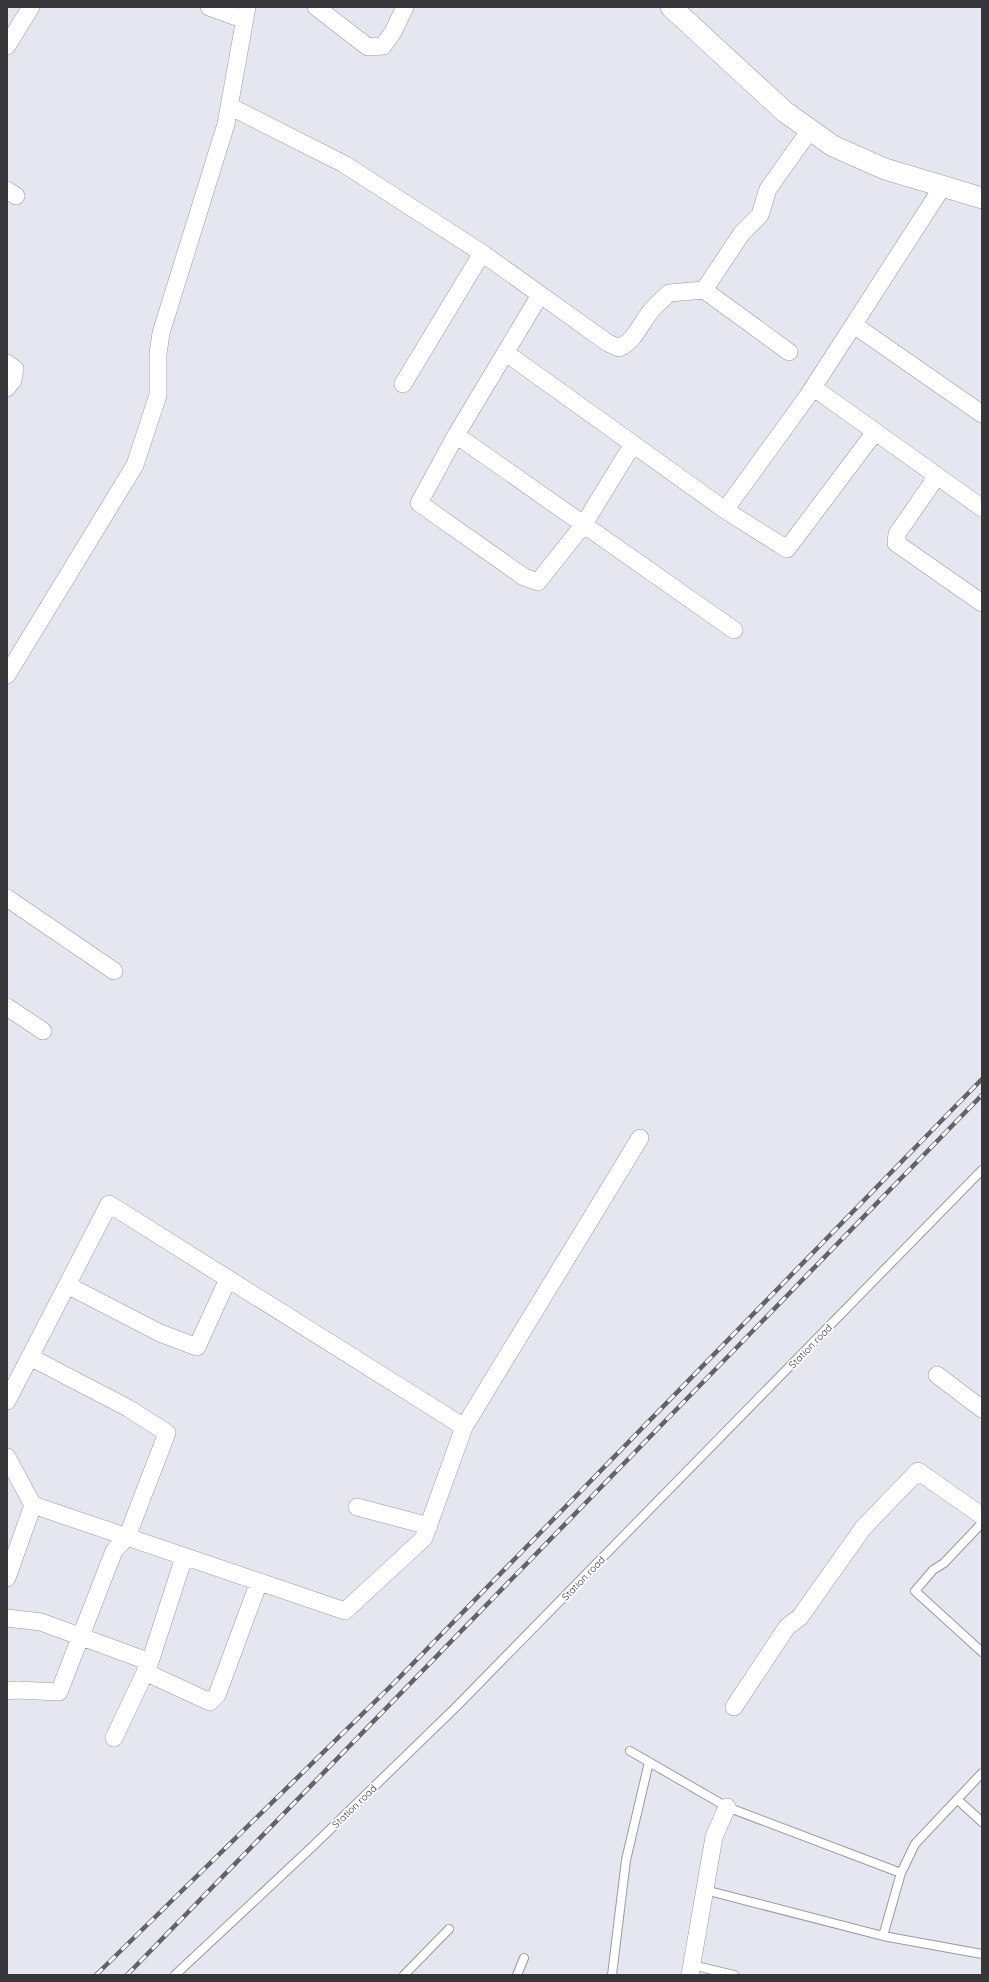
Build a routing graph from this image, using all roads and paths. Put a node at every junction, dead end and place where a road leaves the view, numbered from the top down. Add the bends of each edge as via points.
1 (31, 7) edge
2 (209, 7) edge
3 (316, 7) edge
4 (405, 7) edge
5 (671, 7) edge
6 (246, 14) edge
7 (7, 46) edge
8 (229, 106) junction
9 (810, 130) junction
10 (943, 186) junction
11 (982, 198) edge
12 (482, 252) junction
13 (704, 290) junction
14 (540, 295) junction
15 (854, 325) junction
16 (789, 352) dead end
17 (506, 353) junction
18 (7, 363) edge
19 (403, 384) dead end
20 (7, 388) edge
21 (814, 388) junction
22 (982, 414) edge
23 (875, 432) junction
24 (456, 435) junction
25 (633, 444) junction
26 (937, 476) junction
27 (982, 508) edge
28 (725, 510) junction
29 (584, 524) junction
30 (982, 603) edge
31 (734, 630) dead end
32 (7, 675) edge
33 (7, 898) edge
34 (114, 971) dead end
35 (7, 1007) edge
36 (43, 1031) dead end
37 (640, 1138) dead end
38 (982, 1170) edge
39 (228, 1279) junction
40 (67, 1285) junction
41 (30, 1357) junction
42 (937, 1375) dead end
43 (7, 1400) edge
44 (982, 1409) edge
45 (464, 1427) junction
46 (7, 1457) edge
47 (33, 1505) junction
48 (357, 1508) dead end
49 (982, 1516) edge
50 (982, 1523) edge
51 (429, 1526) junction
52 (127, 1537) junction
53 (184, 1557) junction
54 (7, 1578) edge
55 (259, 1582) junction
56 (7, 1618) edge
57 (80, 1637) junction
58 (982, 1652) edge
59 (147, 1667) junction
60 (7, 1691) edge
61 (734, 1707) dead end
62 (114, 1738) dead end
63 (630, 1751) dead end
64 (649, 1762) junction
65 (982, 1773) edge
66 (958, 1800) junction
67 (727, 1807) junction
68 (982, 1822) edge
69 (901, 1873) junction
70 (705, 1890) junction
71 (449, 1929) dead end
72 (883, 1936) junction
73 (982, 1954) edge
74 (524, 1958) dead end
75 (691, 1970) edge
76 (175, 1975) edge
77 (404, 1975) edge
78 (517, 1975) edge
79 (612, 1975) edge
80 (734, 1975) edge

1 - 7 street
2 - 6 street
3 - 4 street via 368,47 383,46
5 - 9 street via 785,112
6 - 8 street
8 - 12 street via 344,164
8 - 32 street via 213,171 161,333 158,395 135,464
9 - 10 street via 833,146 885,169
9 - 13 street via 768,189 760,215 742,233
10 - 11 street
10 - 15 street
12 - 14 street
12 - 19 street
13 - 14 street via 669,292 651,311 636,333 619,348
13 - 16 street
14 - 17 street
15 - 21 street
15 - 22 street
17 - 24 street
17 - 25 street
18 - 20 street via 15,369 13,380
21 - 23 street
21 - 28 street
23 - 26 street
23 - 28 street via 787,549
24 - 29 street
24 - 29 street via 419,503 524,577 538,582
25 - 28 street
25 - 29 street
26 - 27 street
26 - 30 street via 898,534 896,543
29 - 31 street
33 - 34 street
35 - 36 street
37 - 45 street
38 - 76 lane, Station road via 457,1706
39 - 40 street via 197,1347 160,1333
39 - 40 street via 109,1204
39 - 45 street
40 - 41 street
41 - 43 street
41 - 52 street via 128,1408 167,1433
42 - 44 street
45 - 51 street
46 - 47 street
47 - 52 street
47 - 54 street
48 - 51 street
49 - 61 street via 918,1471 863,1528 800,1617 787,1627
50 - 58 lane via 915,1590
51 - 55 street via 424,1538 345,1611
52 - 53 street
52 - 57 street via 114,1551
53 - 55 street
53 - 59 street
55 - 59 street via 217,1695 210,1702
56 - 57 street via 41,1622
57 - 59 street
57 - 60 street via 58,1692
59 - 62 street
63 - 64 lane
64 - 67 lane
64 - 79 lane via 626,1860
65 - 66 lane
66 - 68 lane
66 - 69 lane via 915,1844
67 - 69 lane
67 - 70 street via 714,1837
69 - 72 lane
70 - 72 lane
70 - 75 street
71 - 77 lane
72 - 73 lane
74 - 78 lane
75 - 80 lane

